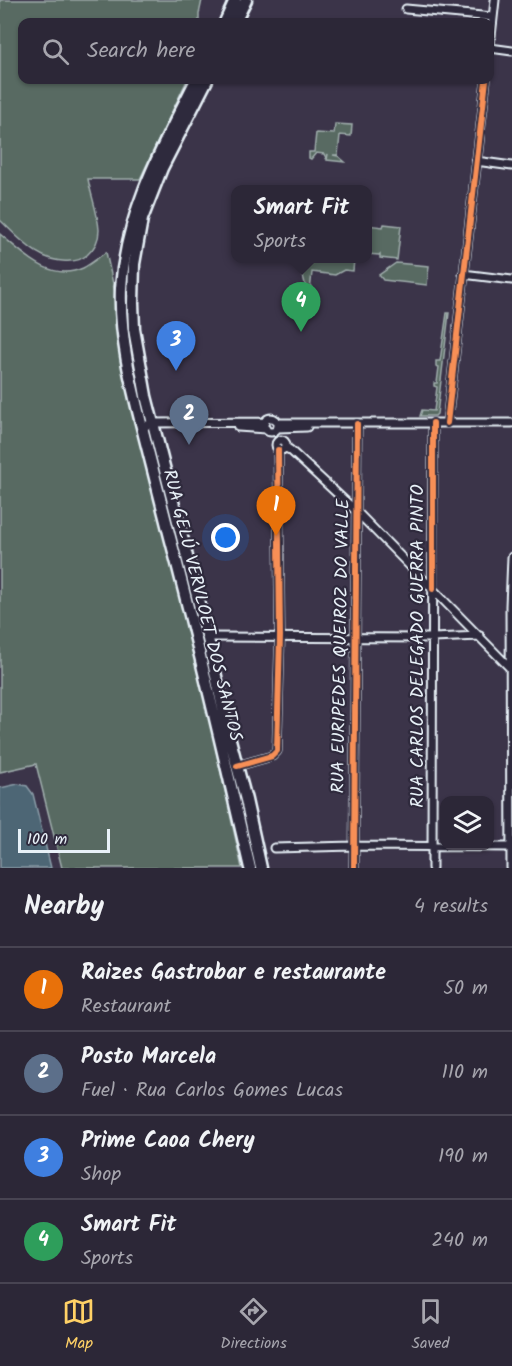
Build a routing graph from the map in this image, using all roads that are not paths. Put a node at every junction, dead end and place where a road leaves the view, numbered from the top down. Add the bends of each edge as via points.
1 (236, 0) edge
2 (246, 0) edge
3 (495, 0) edge
4 (406, 9) dead end
5 (493, 17) joint
6 (227, 18) edge
7 (237, 18) edge
8 (494, 48) edge
9 (512, 51) edge
10 (194, 84) edge
11 (205, 84) edge
12 (486, 84) edge
13 (476, 161) junction
14 (512, 166) edge
15 (463, 273) junction
16 (512, 280) edge
17 (153, 423) junction
18 (357, 423) junction
19 (433, 423) junction
20 (447, 423) junction
21 (512, 423) edge
22 (142, 425) junction
23 (265, 425) junction
24 (277, 427) junction
25 (282, 449) junction
26 (356, 511) junction
27 (512, 557) edge
28 (433, 589) junction
29 (280, 636) junction
30 (480, 636) junction
31 (208, 637) junction
32 (355, 637) junction
33 (433, 638) junction
34 (511, 668) edge
35 (237, 766) junction
36 (354, 846) junction
37 (432, 847) junction
38 (511, 847) edge
39 (273, 848) dead end
40 (250, 868) edge
41 (261, 868) edge
42 (354, 868) edge
43 (432, 868) edge
44 (511, 868) edge

1 - 6 main road
2 - 7 main road
3 - 5 street
4 - 5 street
8 - 9 street
10 - 22 main road, RUA GELÚ VERVLOET DOS SANTOS via 146,182 121,287 124,345
11 - 17 main road, RUA GELÚ VERVLOET DOS SANTOS via 155,183 142,219 134,264 134,329
12 - 13 street
13 - 14 street
13 - 15 street
15 - 16 street
15 - 20 street
17 - 22 street
17 - 23 street
17 - 31 main road, RUA GELÚ VERVLOET DOS SANTOS
18 - 19 street
18 - 24 street
18 - 26 street, RUA EURIPEDES QUEIROZ DO VALLE
19 - 20 street
19 - 28 street, RUA CARLOS DELEGADO GUERRA PINTO
20 - 21 street
22 - 40 main road, RUA GELÚ VERVLOET DOS SANTOS
23 - 24 street via 270,431
23 - 24 street via 271,418 276,419
24 - 25 street via 279,440 287,445
25 - 26 street via 290,450
25 - 29 street
26 - 28 street
26 - 32 street, RUA EURIPEDES QUEIROZ DO VALLE
27 - 34 street
28 - 30 street
28 - 33 street, RUA CARLOS DELEGADO GUERRA PINTO
29 - 31 street
29 - 32 street
29 - 35 street via 277,751
30 - 33 street
30 - 34 street
31 - 35 main road, RUA GELÚ VERVLOET DOS SANTOS
32 - 33 street
32 - 36 street, RUA EURIPEDES QUEIROZ DO VALLE
33 - 37 street, RUA CARLOS DELEGADO GUERRA PINTO
34 - 38 street
35 - 41 main road, RUA GELÚ VERVLOET DOS SANTOS
36 - 37 street
36 - 39 street
36 - 42 street, RUA EURIPEDES QUEIROZ DO VALLE
37 - 38 street
37 - 43 street, RUA CARLOS DELEGADO GUERRA PINTO
38 - 44 street

